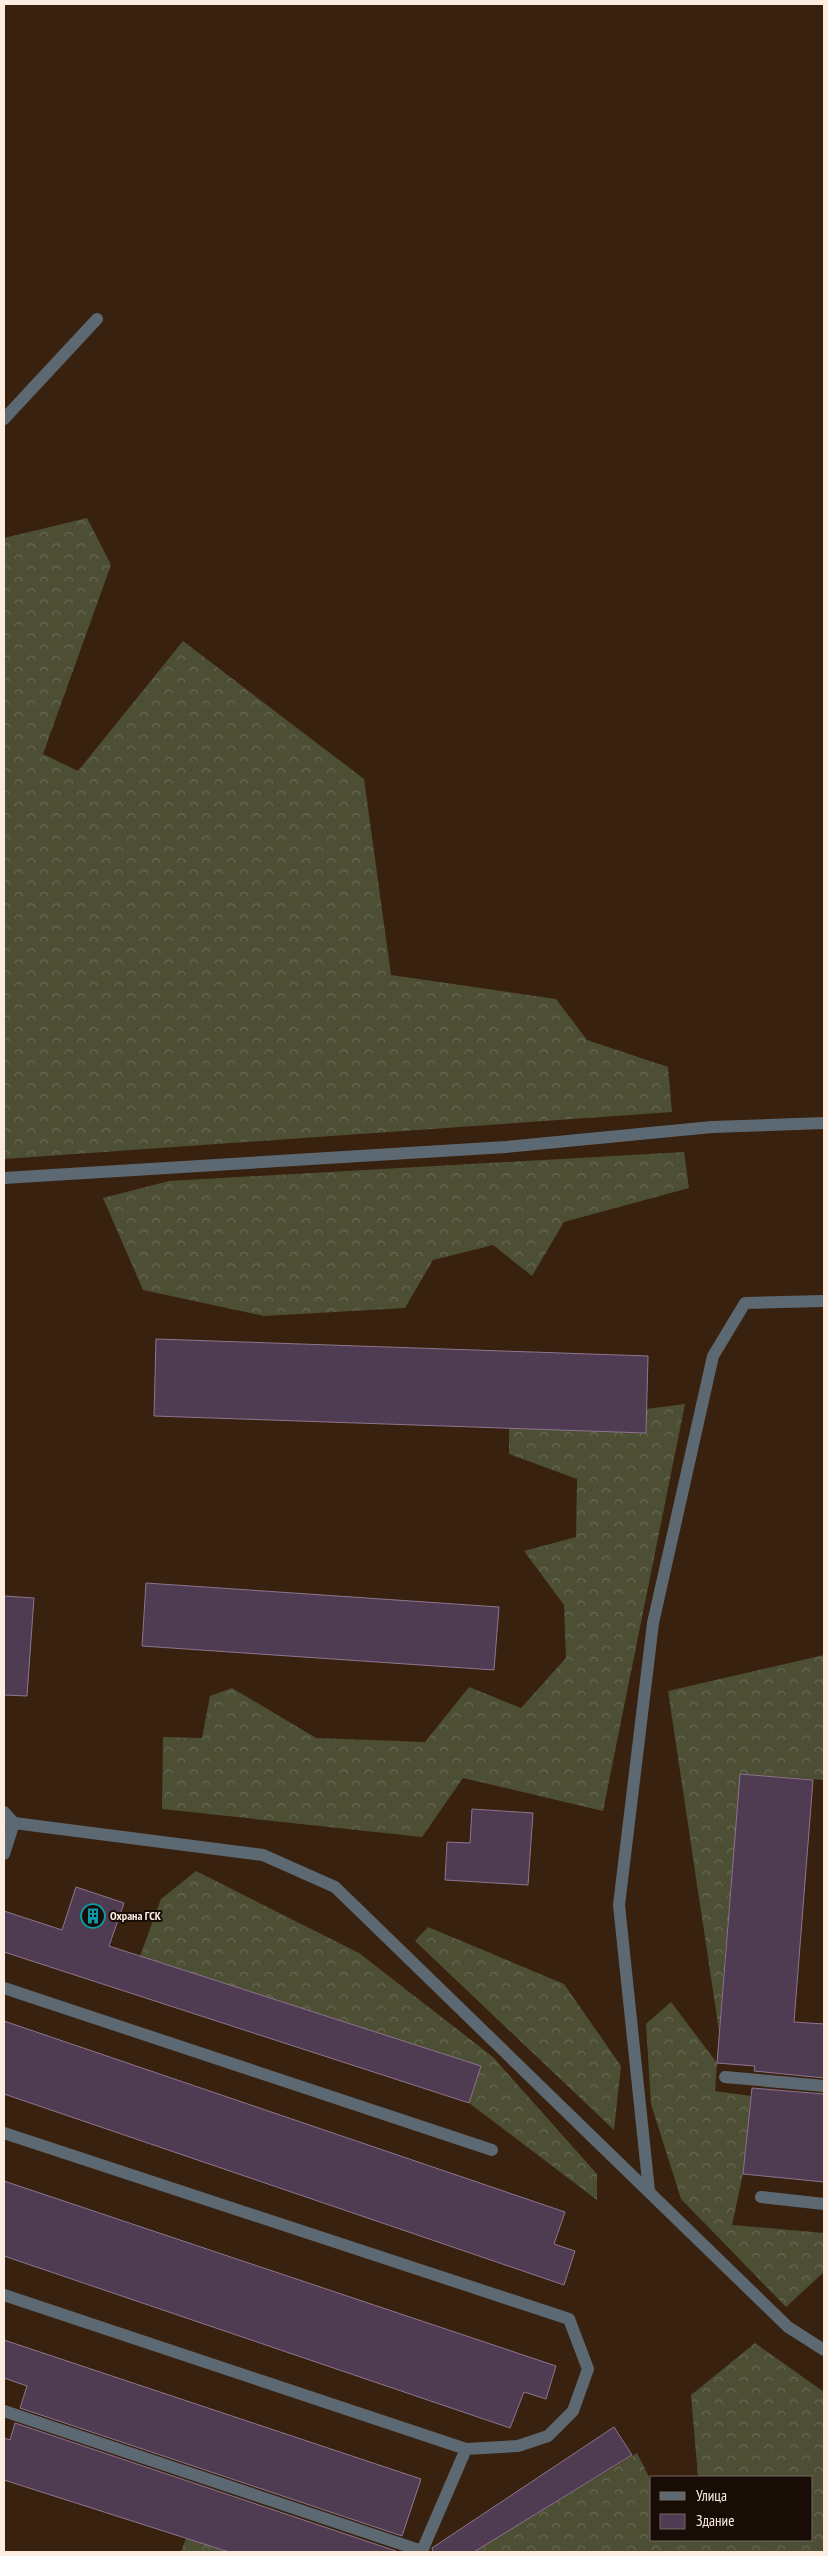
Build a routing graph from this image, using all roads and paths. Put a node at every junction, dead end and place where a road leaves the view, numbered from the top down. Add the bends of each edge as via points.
1 (97, 319) dead end
2 (4, 419) edge
3 (824, 1123) edge
4 (4, 1178) edge
5 (824, 1302) edge
6 (4, 1812) edge
7 (9, 1824) edge
8 (4, 1854) edge
9 (4, 1988) edge
10 (726, 2077) dead end
11 (824, 2086) edge
12 (4, 2133) edge
13 (492, 2150) dead end
14 (649, 2191) junction
15 (761, 2197) dead end
16 (824, 2204) edge
17 (4, 2294) edge
18 (824, 2350) edge
19 (4, 2411) edge
20 (466, 2449) junction

1 - 2 lane
3 - 4 lane via 712,1127 506,1147
5 - 14 lane via 745,1303 713,1356 653,1622 619,1905
6 - 7 lane
7 - 8 lane
7 - 14 lane via 263,1855 336,1887
9 - 13 lane
10 - 11 lane
12 - 20 lane via 569,2319 588,2369 573,2411 548,2436 518,2446
14 - 18 lane via 788,2327
15 - 16 lane
17 - 20 lane
19 - 20 lane via 422,2551

